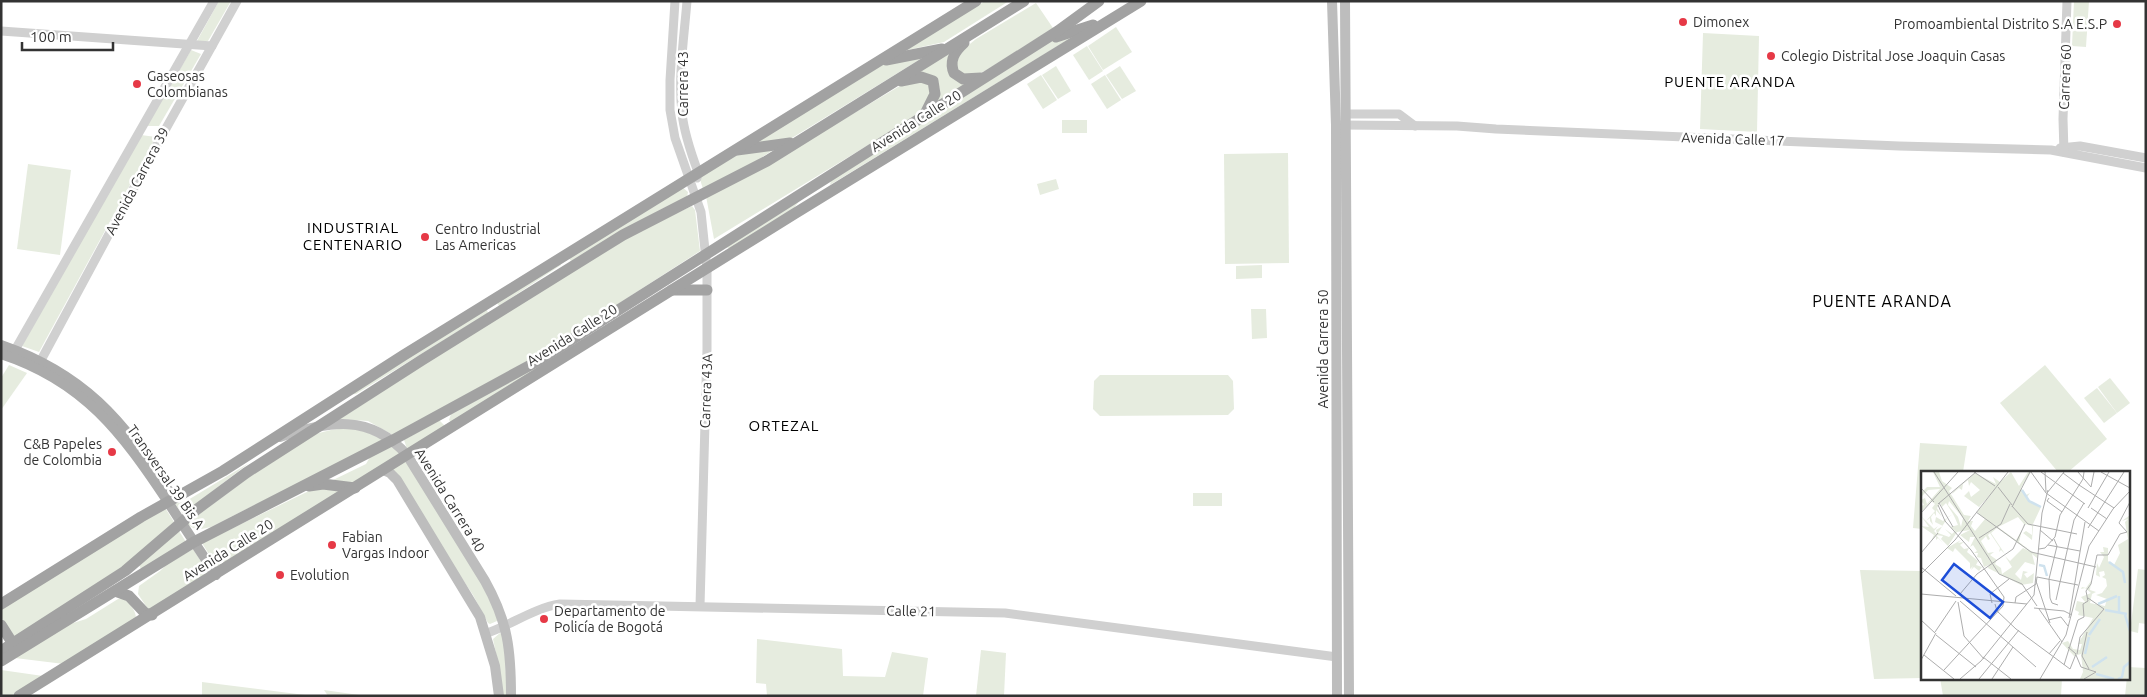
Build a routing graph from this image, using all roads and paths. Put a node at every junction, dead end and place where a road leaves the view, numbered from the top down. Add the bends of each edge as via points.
1 (214, 1) edge
2 (237, 1) edge
3 (675, 1) edge
4 (686, 1) edge
5 (976, 1) edge
6 (1024, 1) edge
7 (1099, 1) edge
8 (1141, 1) edge
9 (1332, 1) edge
10 (1345, 1) edge
11 (2068, 1) edge
12 (1110, 20) junction
13 (982, 27) junction
14 (1, 31) edge
15 (1042, 41) junction
16 (188, 44) junction
17 (212, 46) junction
18 (948, 48) junction
19 (880, 61) junction
20 (985, 77) junction
21 (890, 84) junction
22 (1346, 114) junction
23 (924, 116) junction
24 (1341, 125) junction
25 (1415, 126) junction
26 (797, 142) junction
27 (733, 150) junction
28 (2064, 150) junction
29 (2146, 158) edge
30 (2146, 168) edge
31 (694, 175) junction
32 (813, 186) junction
33 (696, 196) junction
34 (794, 214) junction
35 (717, 247) junction
36 (735, 251) junction
37 (706, 254) junction
38 (564, 257) junction
39 (706, 269) junction
40 (561, 273) junction
41 (672, 290) junction
42 (707, 290) junction
43 (1, 345) edge
44 (15, 350) junction
45 (1, 354) edge
46 (38, 365) junction
47 (339, 396) junction
48 (356, 403) junction
49 (442, 414) junction
50 (318, 427) junction
51 (451, 428) junction
52 (273, 439) junction
53 (393, 440) junction
54 (407, 456) junction
55 (383, 470) junction
56 (246, 473) junction
57 (300, 488) junction
58 (355, 488) junction
59 (172, 500) junction
60 (181, 523) junction
61 (194, 542) junction
62 (216, 575) junction
63 (115, 591) junction
64 (1, 604) edge
65 (700, 606) junction
66 (152, 614) junction
67 (1, 625) edge
68 (506, 626) junction
69 (487, 633) junction
70 (13, 644) junction
71 (1, 651) edge
72 (1338, 657) junction
73 (1, 661) edge
74 (20, 696) edge
75 (499, 696) edge
76 (511, 696) edge
77 (1338, 696) edge
78 (1349, 696) edge

1 - 16 street, Avenida Carrera 39
2 - 17 street, Avenida Carrera 39
3 - 31 street, Carrera 43 via 670,110 675,138
4 - 31 street, Carrera 43 via 682,112
5 - 19 highway
6 - 13 highway
7 - 15 highway, Avenida Calle 20
8 - 12 highway, Avenida Calle 20
9 - 24 main road, Avenida Carrera 50
10 - 22 main road, Avenida Carrera 50
11 - 28 street, Carrera 60
12 - 15 highway
12 - 34 highway, Avenida Calle 20
13 - 18 highway
13 - 20 highway via 954,54 951,67 963,79
14 - 16 street
15 - 20 highway, Avenida Calle 20
16 - 17 street
16 - 44 street, Avenida Carrera 39
17 - 46 street, Avenida Carrera 39
18 - 19 highway
18 - 21 highway
19 - 27 highway
20 - 23 highway, Avenida Calle 20
21 - 23 highway via 921,77 933,81 935,94
21 - 26 highway
22 - 24 main road, Avenida Carrera 50
22 - 25 street, Avenida Calle 17 via 1395,114 1406,117
23 - 32 highway, Avenida Calle 20
24 - 25 street, Avenida Calle 17
24 - 72 main road, Avenida Carrera 50
24 - 78 main road, Avenida Carrera 50
25 - 28 street, Avenida Calle 17
26 - 27 highway
26 - 33 highway via 757,167
27 - 31 highway
28 - 29 street, Avenida Calle 17 via 2080,146
28 - 30 street, Avenida Calle 17
31 - 33 street, Carrera 43A
31 - 38 highway
32 - 34 highway
32 - 35 highway, Avenida Calle 20
33 - 37 street, Carrera 43A
33 - 40 highway
34 - 36 highway, Avenida Calle 20
35 - 36 highway
35 - 37 highway, Avenida Calle 20
36 - 39 highway, Avenida Calle 20
37 - 39 street, Carrera 43A
37 - 49 highway, Avenida Calle 20 via 538,361
38 - 40 highway
38 - 47 highway
39 - 41 highway, Avenida Calle 20
39 - 42 street, Carrera 43A
40 - 48 highway
41 - 42 highway
41 - 51 highway, Avenida Calle 20
42 - 65 street, Carrera 43A
43 - 44 main road
44 - 46 main road
45 - 46 main road
46 - 59 main road, Transversal 39 Bis A via 104,417
47 - 48 highway
47 - 52 highway
48 - 50 highway
49 - 51 highway
49 - 53 highway, Avenida Calle 20
50 - 52 main road, Avenida Carrera 40
50 - 53 main road, Avenida Carrera 40 via 355,424
50 - 56 highway
51 - 54 highway, Avenida Calle 20
52 - 56 highway
52 - 59 highway
53 - 54 main road, Avenida Carrera 40
53 - 57 highway, Avenida Calle 20
54 - 55 highway, Avenida Calle 20
54 - 68 main road, Avenida Carrera 40 via 485,581
55 - 58 highway, Avenida Calle 20
55 - 69 main road via 397,480 467,593
56 - 60 highway
57 - 58 highway via 323,484
57 - 61 highway, Avenida Calle 20
58 - 62 highway, Avenida Calle 20
59 - 60 main road, Transversal 39 Bis A
59 - 64 highway
60 - 61 main road, Transversal 39 Bis A
60 - 70 highway via 125,571
61 - 62 main road, Transversal 39 Bis A
61 - 63 highway, Avenida Calle 20
62 - 66 highway, Avenida Calle 20
63 - 66 highway via 130,596 145,613
63 - 73 highway, Avenida Calle 20
65 - 68 street, Calle 21 via 560,604 542,608
65 - 72 street, Calle 21 via 1005,613
66 - 74 highway, Avenida Calle 20
67 - 70 highway
68 - 69 street, Calle 21
68 - 76 main road, Avenida Carrera 40
69 - 75 main road
70 - 71 highway
72 - 77 main road, Avenida Carrera 50

